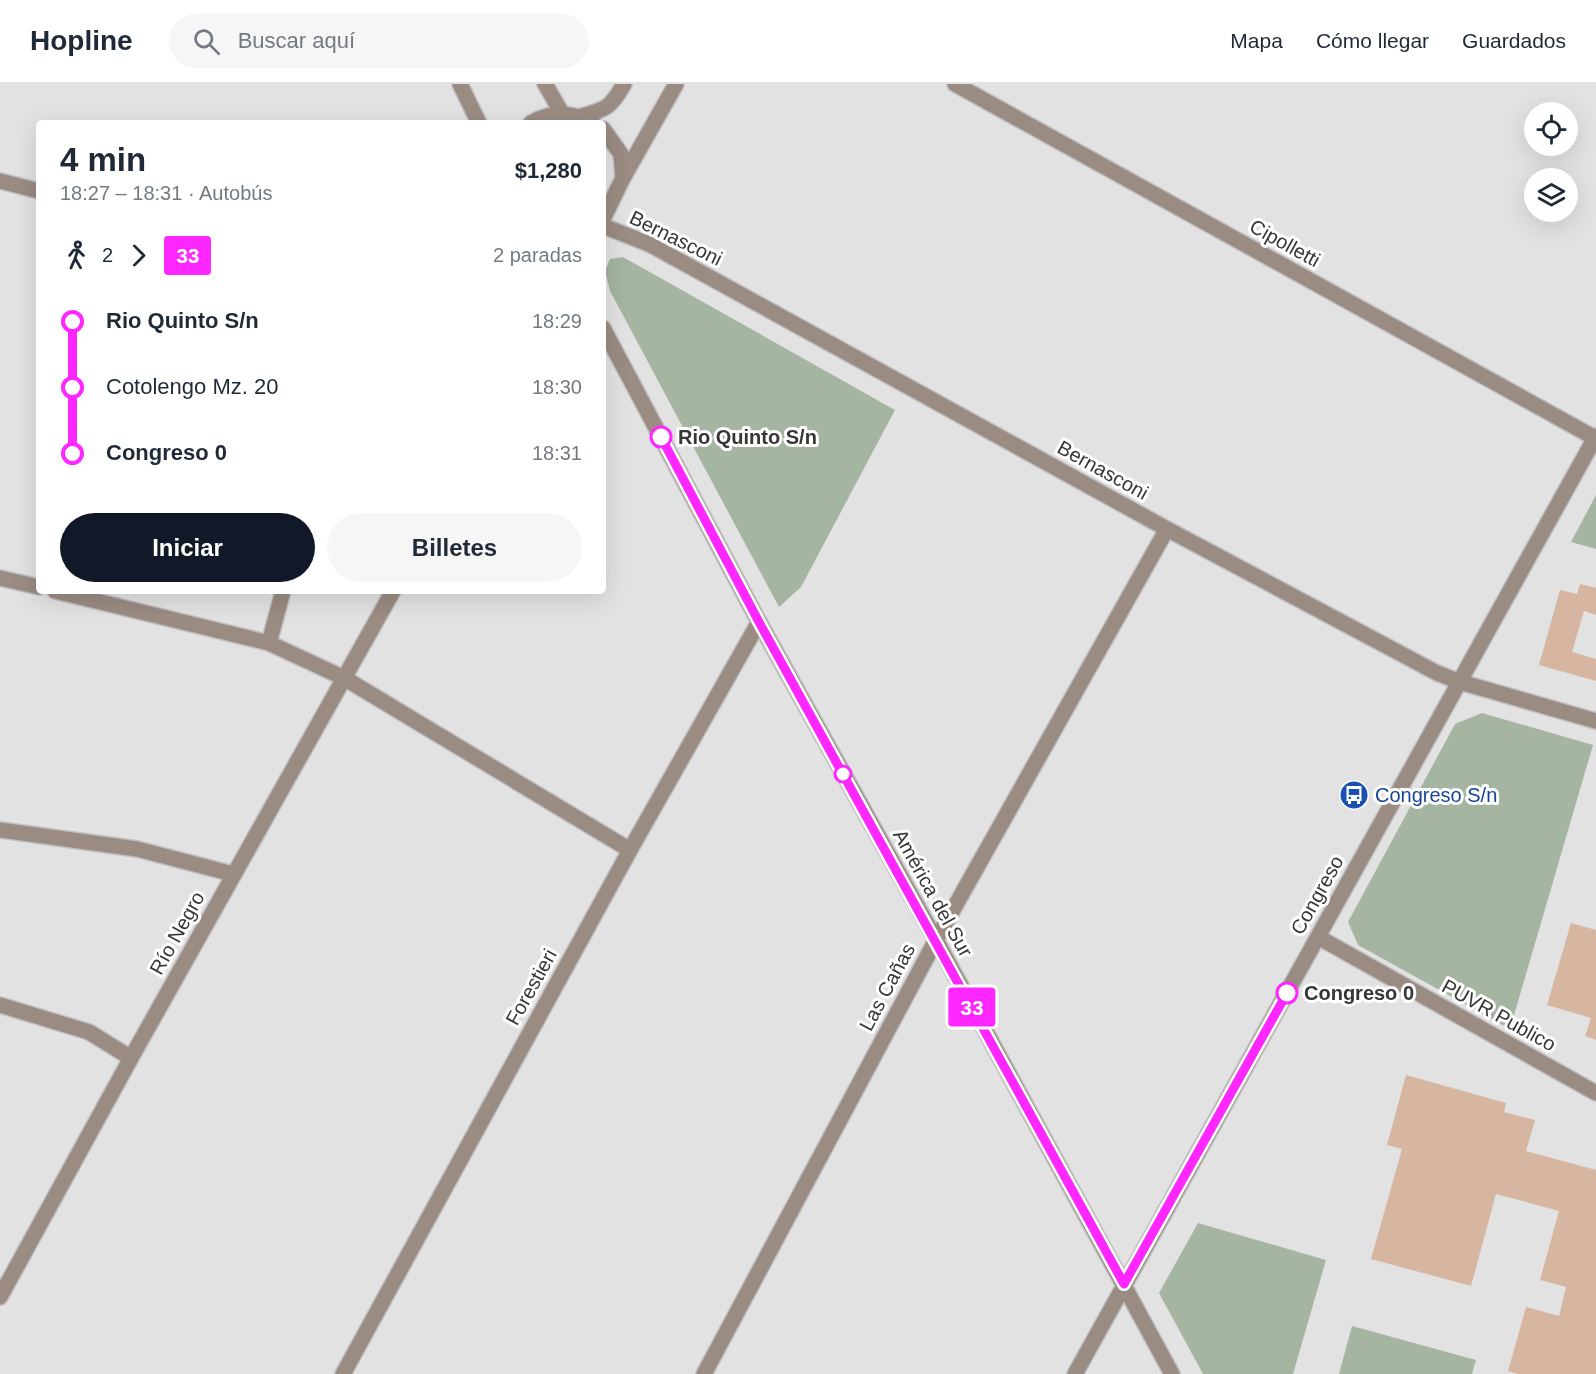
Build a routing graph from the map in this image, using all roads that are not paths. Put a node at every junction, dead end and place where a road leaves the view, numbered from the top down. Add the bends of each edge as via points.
1 (460, 84) edge
2 (545, 84) edge
3 (624, 84) edge
4 (676, 84) edge
5 (955, 84) edge
6 (563, 115) junction
7 (478, 120) edge
8 (539, 120) edge
9 (588, 120) edge
10 (606, 133) edge
11 (623, 178) junction
12 (0, 181) edge
13 (36, 189) edge
14 (606, 213) edge
15 (606, 227) edge
16 (606, 334) edge
17 (1595, 437) edge
18 (1167, 529) junction
19 (0, 578) edge
20 (36, 586) edge
21 (67, 594) edge
22 (282, 594) edge
23 (391, 594) edge
24 (759, 622) junction
25 (269, 644) junction
26 (344, 678) junction
27 (1460, 682) junction
28 (1596, 722) edge
29 (0, 830) edge
30 (630, 850) junction
31 (234, 874) junction
32 (1318, 937) junction
33 (936, 940) junction
34 (0, 1005) edge
35 (131, 1058) junction
36 (1596, 1093) edge
37 (1124, 1284) junction
38 (0, 1297) edge
39 (343, 1374) edge
40 (704, 1374) edge
41 (1075, 1374) edge
42 (1172, 1374) edge

1 - 7 street
2 - 6 street
3 - 9 street via 614,102
4 - 11 street
5 - 17 street, Cipolletti
6 - 8 street
6 - 9 street
10 - 11 street via 621,154
11 - 14 street
12 - 13 street
15 - 18 street, Bernasconi via 649,244
16 - 24 street, América del Sur
17 - 27 street, Congreso
18 - 27 street, Bernasconi
18 - 33 street, Las Cañas
19 - 20 street
21 - 25 street
22 - 25 street
23 - 26 street, Río Negro
24 - 30 street, Forestieri
24 - 33 street, América del Sur
25 - 26 street
26 - 30 street
26 - 31 street, Río Negro
27 - 28 street, Bernasconi
27 - 32 street, Congreso
29 - 31 street via 137,849
30 - 39 street, Forestieri
31 - 35 street, Río Negro
32 - 36 street, PUVR Publico
32 - 37 street, Congreso
33 - 37 street, América del Sur
33 - 40 street, Las Cañas
34 - 35 street via 89,1032
35 - 38 street, Río Negro
37 - 41 street, Congreso
37 - 42 street, América del Sur

